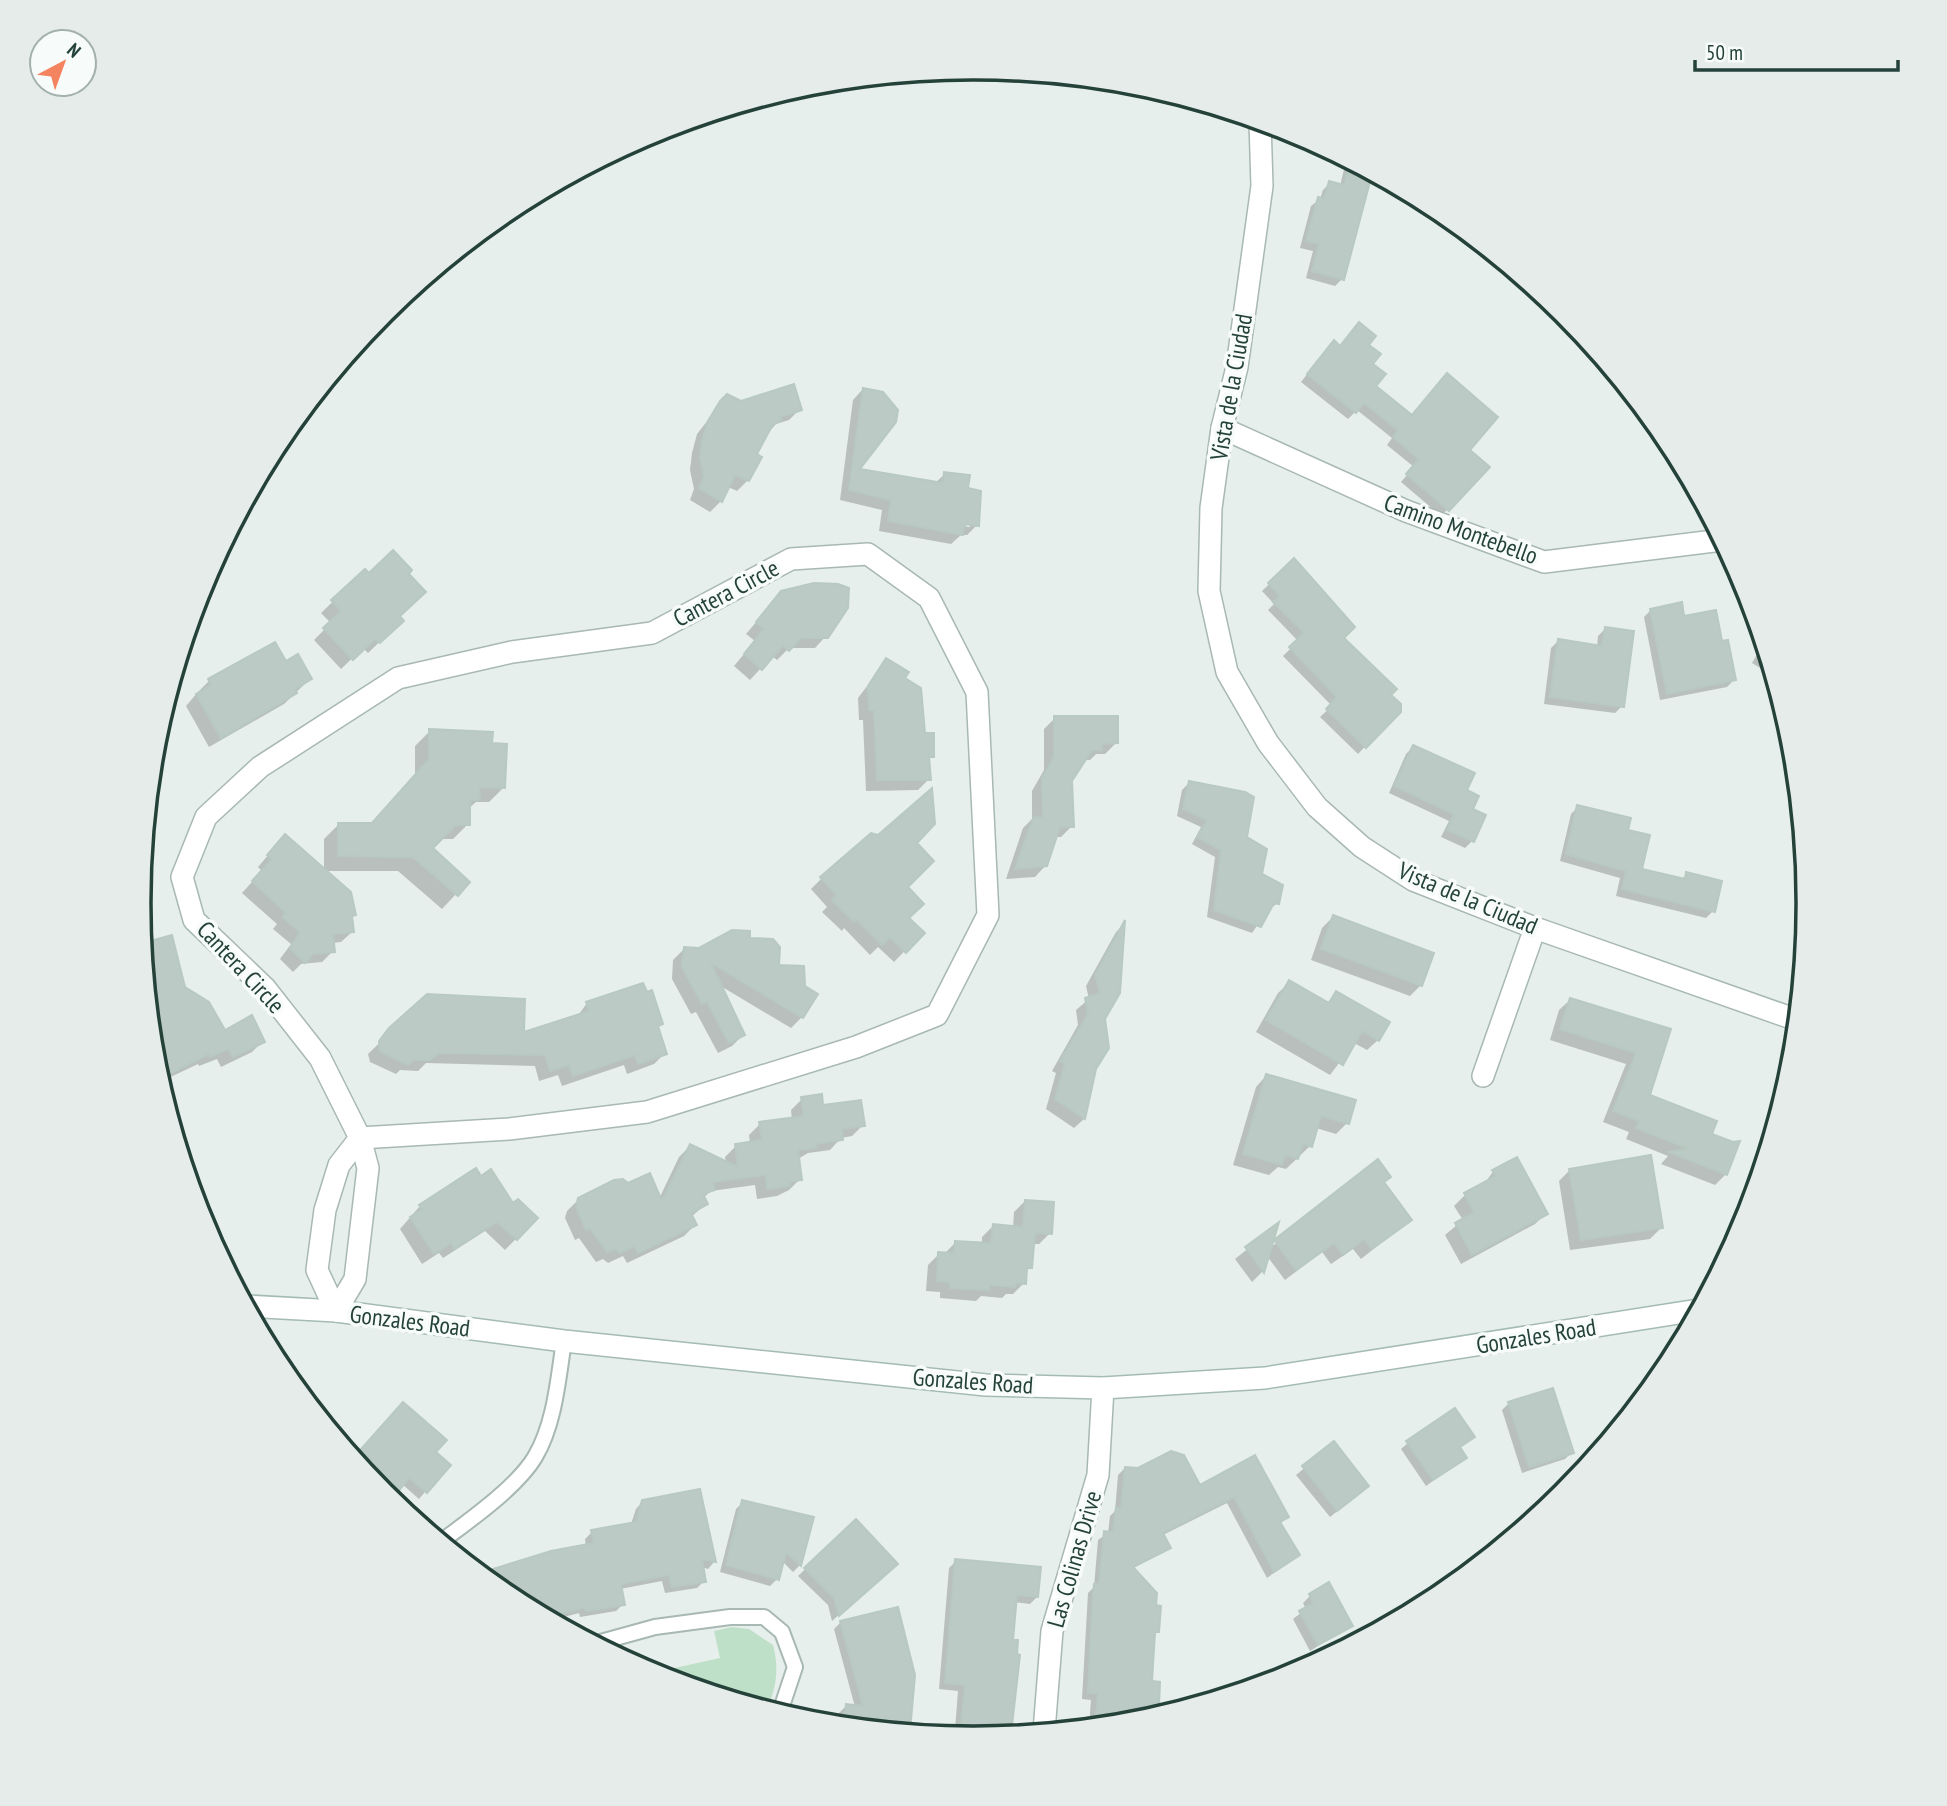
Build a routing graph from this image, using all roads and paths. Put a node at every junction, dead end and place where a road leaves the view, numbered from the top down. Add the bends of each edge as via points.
1 (1260, 132) edge
2 (1222, 428) junction
3 (1712, 541) edge
4 (1535, 928) junction
5 (1788, 1017) edge
6 (1483, 1076) dead end
7 (360, 1138) junction
8 (257, 1307) edge
9 (335, 1311) junction
10 (1687, 1312) edge
11 (564, 1341) junction
12 (1103, 1388) junction
13 (449, 1536) edge
14 (608, 1640) edge
15 (783, 1703) edge
16 (1045, 1722) edge

1 - 2 street, Vista de la Ciudad via 1262,186 1237,367
2 - 3 street, Camino Montebello via 1406,511 1544,562
2 - 4 street, Vista de la Ciudad via 1211,508 1209,591 1227,671 1268,743 1317,807 1362,847 1413,880
4 - 5 street, Vista de la Ciudad
4 - 6 street
7 - 7 street, Cantera Circle via 320,1058 265,988 194,920 182,877 206,817 260,767 398,678 512,652 652,633 792,559 867,554 929,598 977,692 988,915 937,1015 856,1047 647,1112 509,1129
7 - 9 street, Cantera Circle via 368,1168 355,1279
7 - 9 street via 339,1165 325,1210 317,1270
8 - 9 street, Gonzales Road
9 - 11 street, Gonzales Road
10 - 12 street, Gonzales Road via 1265,1378
11 - 12 street, Gonzales Road via 986,1385
11 - 13 lane via 556,1395 534,1458 488,1507
12 - 16 street, Las Colinas Drive via 1097,1475 1052,1631
14 - 15 lane via 655,1627 730,1617 764,1618 782,1632 795,1667

